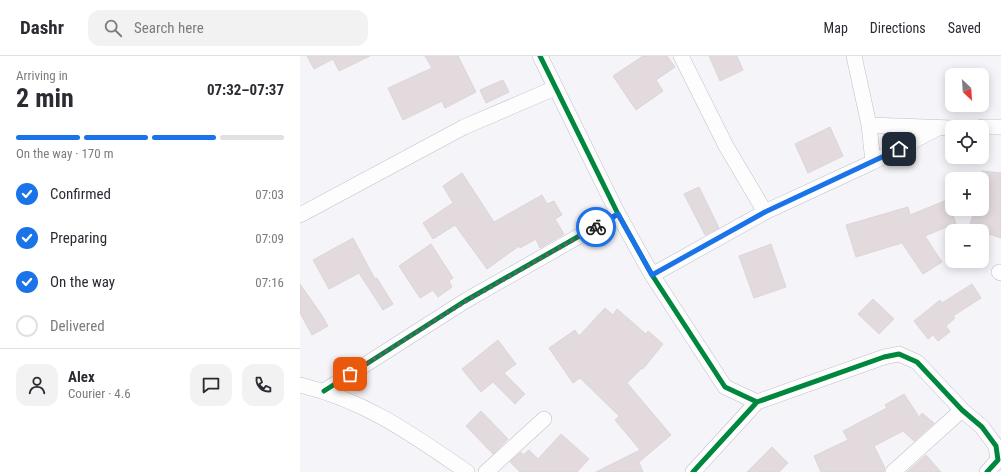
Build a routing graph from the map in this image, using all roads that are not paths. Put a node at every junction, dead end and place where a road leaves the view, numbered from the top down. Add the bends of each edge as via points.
1 (540, 56) edge
2 (681, 56) edge
3 (854, 56) edge
4 (555, 88) junction
5 (869, 125) junction
6 (989, 127) edge
7 (1001, 127) edge
8 (945, 128) edge
9 (873, 162) junction
10 (765, 212) junction
11 (618, 214) junction
12 (300, 215) edge
13 (652, 275) junction
14 (300, 385) edge
15 (324, 391) junction
16 (757, 402) junction
17 (962, 410) junction
18 (544, 419) dead end
19 (1000, 459) edge
20 (467, 472) edge
21 (486, 472) edge
22 (693, 472) edge
23 (893, 472) edge
24 (987, 472) edge

1 - 4 street
2 - 10 street via 726,146
3 - 5 street
4 - 11 street
4 - 12 street via 464,127
5 - 8 street
5 - 9 street
6 - 7 street
8 - 9 street
9 - 10 street
10 - 13 street
11 - 13 street
11 - 15 street via 465,302
13 - 16 street via 725,388
14 - 15 street
15 - 20 street via 362,406 399,425
16 - 17 street via 899,354 917,362
16 - 22 street
17 - 19 street via 982,427 996,446
17 - 23 street
18 - 21 street
19 - 24 street

